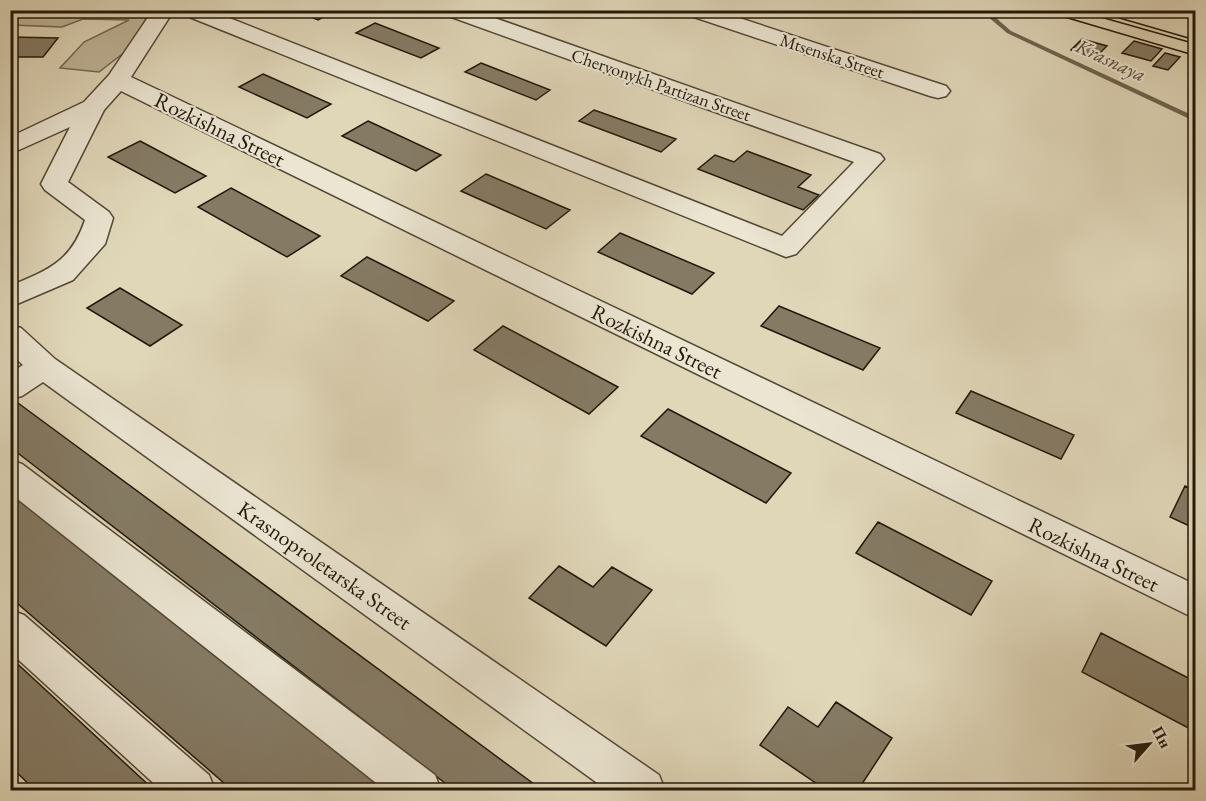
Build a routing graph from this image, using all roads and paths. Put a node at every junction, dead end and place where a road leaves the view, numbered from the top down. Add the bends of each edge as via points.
1 (164, 10) edge
2 (189, 10) edge
3 (450, 10) edge
4 (692, 10) edge
5 (1064, 10) edge
6 (1112, 10) edge
7 (1196, 34) edge
8 (1196, 48) edge
9 (118, 80) junction
10 (938, 90) dead end
11 (93, 107) junction
12 (10, 147) edge
13 (10, 298) edge
14 (10, 335) edge
15 (44, 367) junction
16 (10, 388) edge
17 (10, 473) edge
18 (1196, 603) edge
19 (10, 627) edge
20 (193, 790) edge
21 (419, 790) edge
22 (643, 790) edge

1 - 9 street
2 - 3 street, Chervonykh Partizan Street via 786,248 871,159
4 - 10 street, Mtsenska Street
5 - 8 main road
6 - 7 main road
9 - 11 street
9 - 18 street, Rozkishna Street
11 - 12 street
11 - 13 street via 54,184 99,218 91,244 63,274
14 - 15 street, Krasnoproletarska Street
15 - 16 street
15 - 22 street, Krasnoproletarska Street
17 - 21 street
19 - 20 street

